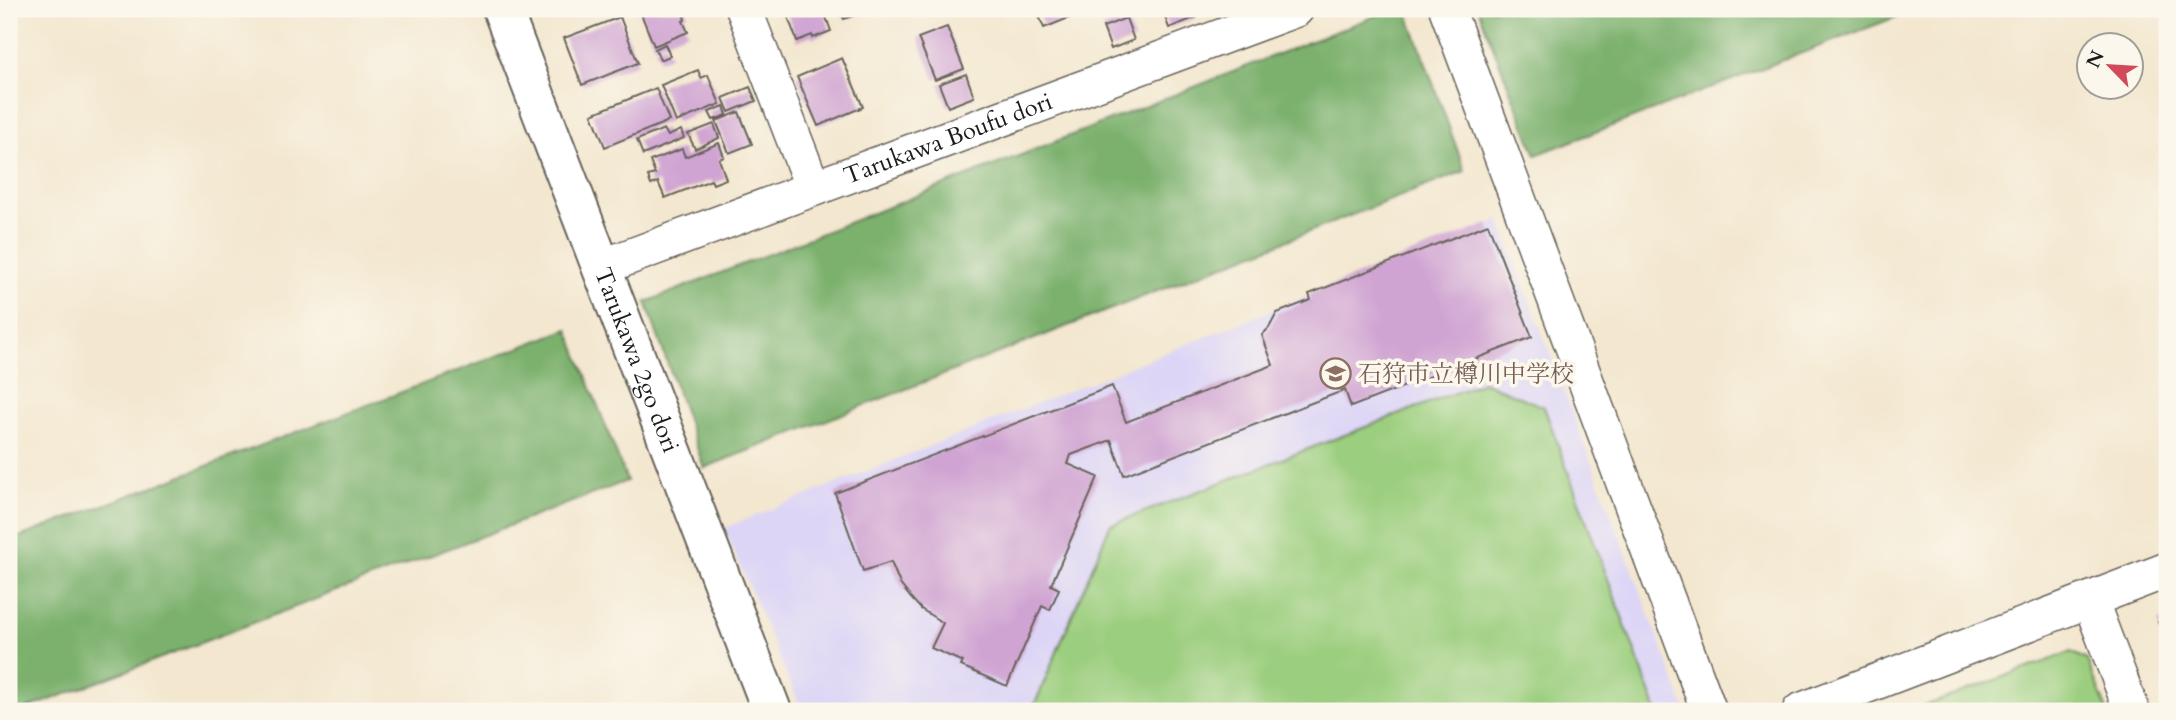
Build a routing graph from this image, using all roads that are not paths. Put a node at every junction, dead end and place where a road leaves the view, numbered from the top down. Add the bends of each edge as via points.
1 (502, 9) edge
2 (744, 9) edge
3 (1296, 9) edge
4 (1447, 9) edge
5 (813, 188) junction
6 (601, 267) junction
7 (2167, 570) edge
8 (2090, 600) junction
9 (772, 711) edge
10 (1709, 711) edge
11 (1800, 711) edge
12 (2132, 711) edge

1 - 6 street, Tarukawa 2go dori
2 - 5 street
3 - 5 street, Tarukawa Boufu dori
4 - 10 street
5 - 6 street, Tarukawa Boufu dori
6 - 9 street, Tarukawa 2go dori
7 - 8 street
8 - 11 street
8 - 12 street

